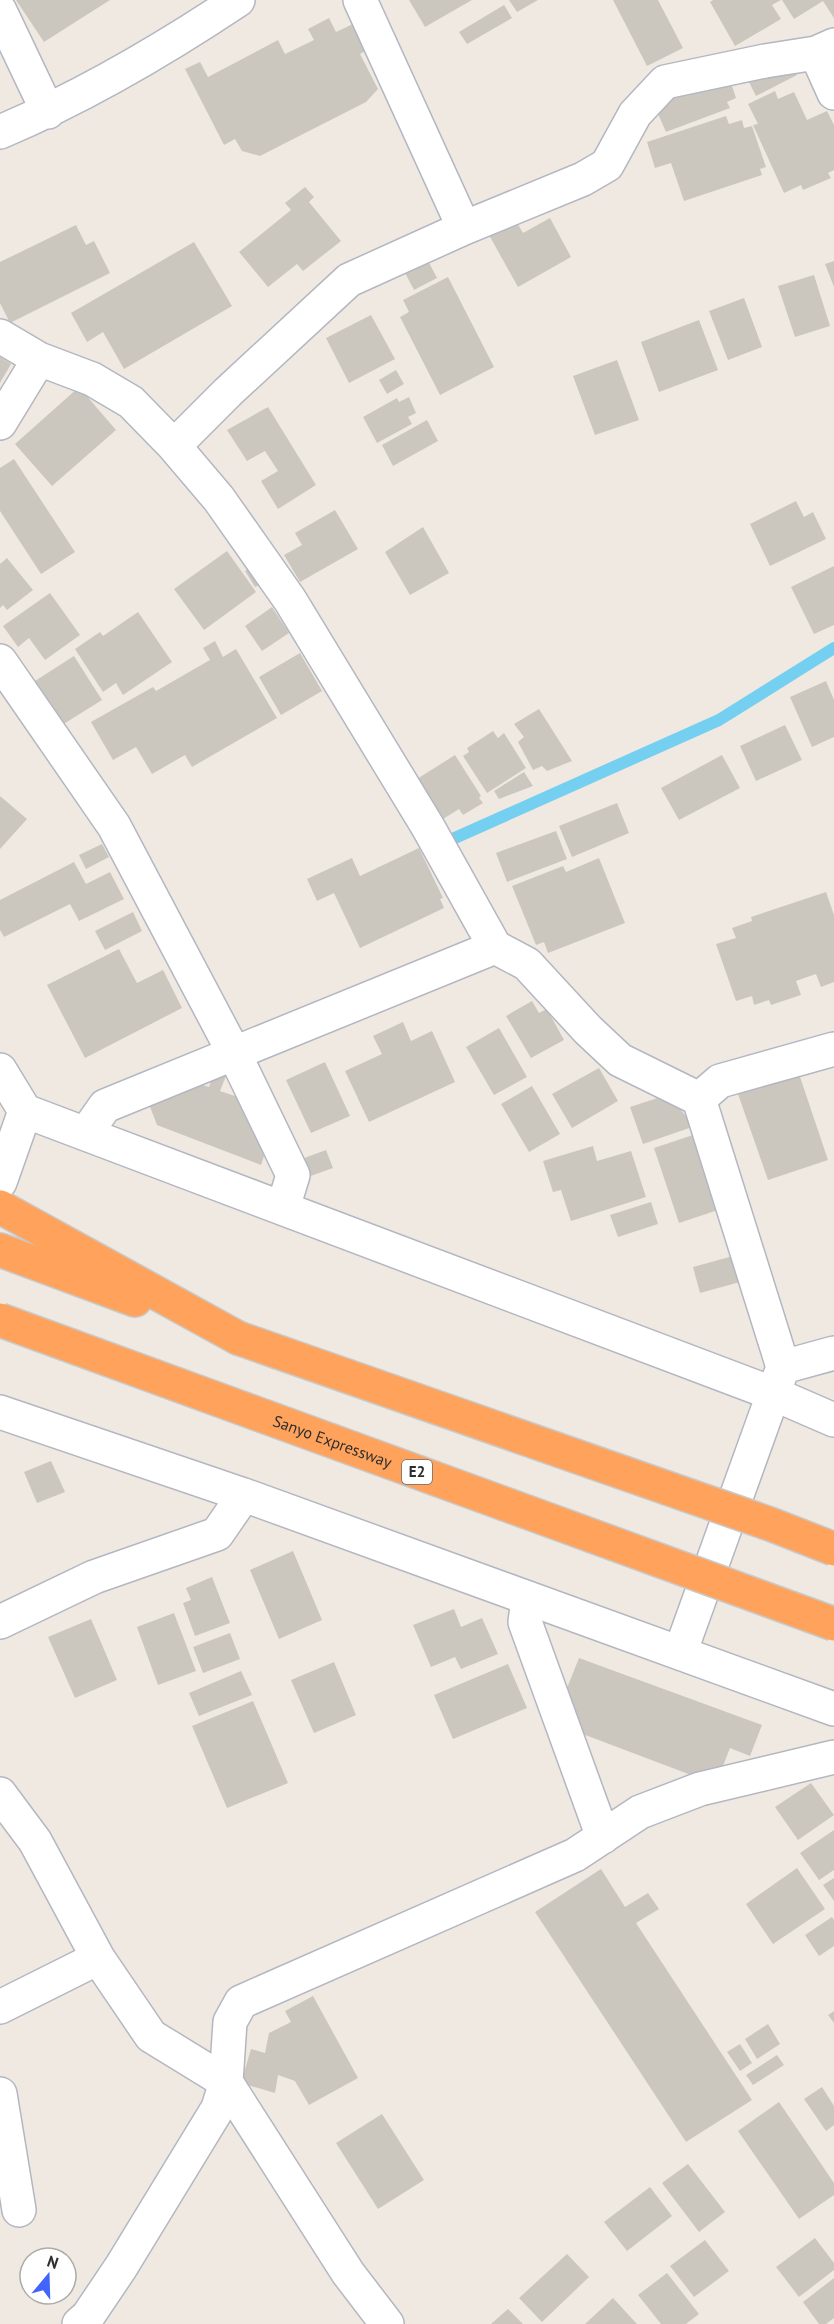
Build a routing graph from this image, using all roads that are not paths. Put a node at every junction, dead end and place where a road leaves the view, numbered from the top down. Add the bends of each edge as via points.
1 (238, 0) edge
2 (360, 0) edge
3 (0, 11) edge
4 (825, 49) edge
5 (834, 93) edge
6 (48, 112) junction
7 (0, 132) edge
8 (464, 228) junction
9 (0, 336) edge
10 (39, 359) junction
11 (0, 423) edge
12 (174, 446) junction
13 (5, 681) edge
14 (495, 947) junction
15 (834, 1049) edge
16 (234, 1053) junction
17 (0, 1070) edge
18 (699, 1099) junction
19 (25, 1111) junction
20 (86, 1133) junction
21 (0, 1182) edge
22 (0, 1207) edge
23 (283, 1208) junction
24 (0, 1250) edge
25 (0, 1320) edge
26 (238, 1338) junction
27 (834, 1353) edge
28 (778, 1381) junction
29 (0, 1412) edge
30 (834, 1420) edge
31 (244, 1495) junction
32 (834, 1549) edge
33 (528, 1598) junction
34 (0, 1622) edge
35 (834, 1624) edge
36 (680, 1653) junction
37 (834, 1709) edge
38 (834, 1757) edge
39 (0, 1794) edge
40 (603, 1836) junction
41 (98, 1958) junction
42 (0, 2007) edge
43 (226, 2082) junction
44 (0, 2094) edge
45 (19, 2210) dead end
46 (79, 2324) edge
47 (387, 2324) edge

1 - 6 street
2 - 8 street
3 - 6 street
4 - 5 street
4 - 8 street via 665,82 635,114 607,165 583,179
6 - 7 street
8 - 12 street via 349,280
9 - 10 street
10 - 11 street
10 - 12 street via 92,379 131,402
12 - 14 street via 219,499 290,600 428,827
13 - 16 street via 114,826
14 - 16 street
14 - 18 street via 527,964 620,1060
15 - 18 street via 720,1081
16 - 20 street via 105,1106
16 - 23 street via 293,1175
17 - 19 street
18 - 28 street
19 - 20 street
19 - 21 street
20 - 23 street
22 - 26 highway
23 - 28 street
24 - 26 highway
25 - 35 highway, Sanyo Expressway / E2, bridge
26 - 32 highway, bridge
27 - 28 street
28 - 30 street
28 - 36 street
29 - 31 street
31 - 33 street
31 - 34 street via 217,1534 94,1576
33 - 36 street
33 - 40 street via 525,1622
36 - 37 street
38 - 40 street via 700,1790 640,1812
39 - 41 street via 34,1841
40 - 43 street via 575,1855 241,2002 230,2022
41 - 42 street
41 - 43 street via 151,2036
43 - 46 street via 212,2118 121,2267
43 - 47 street via 348,2273
44 - 45 street

